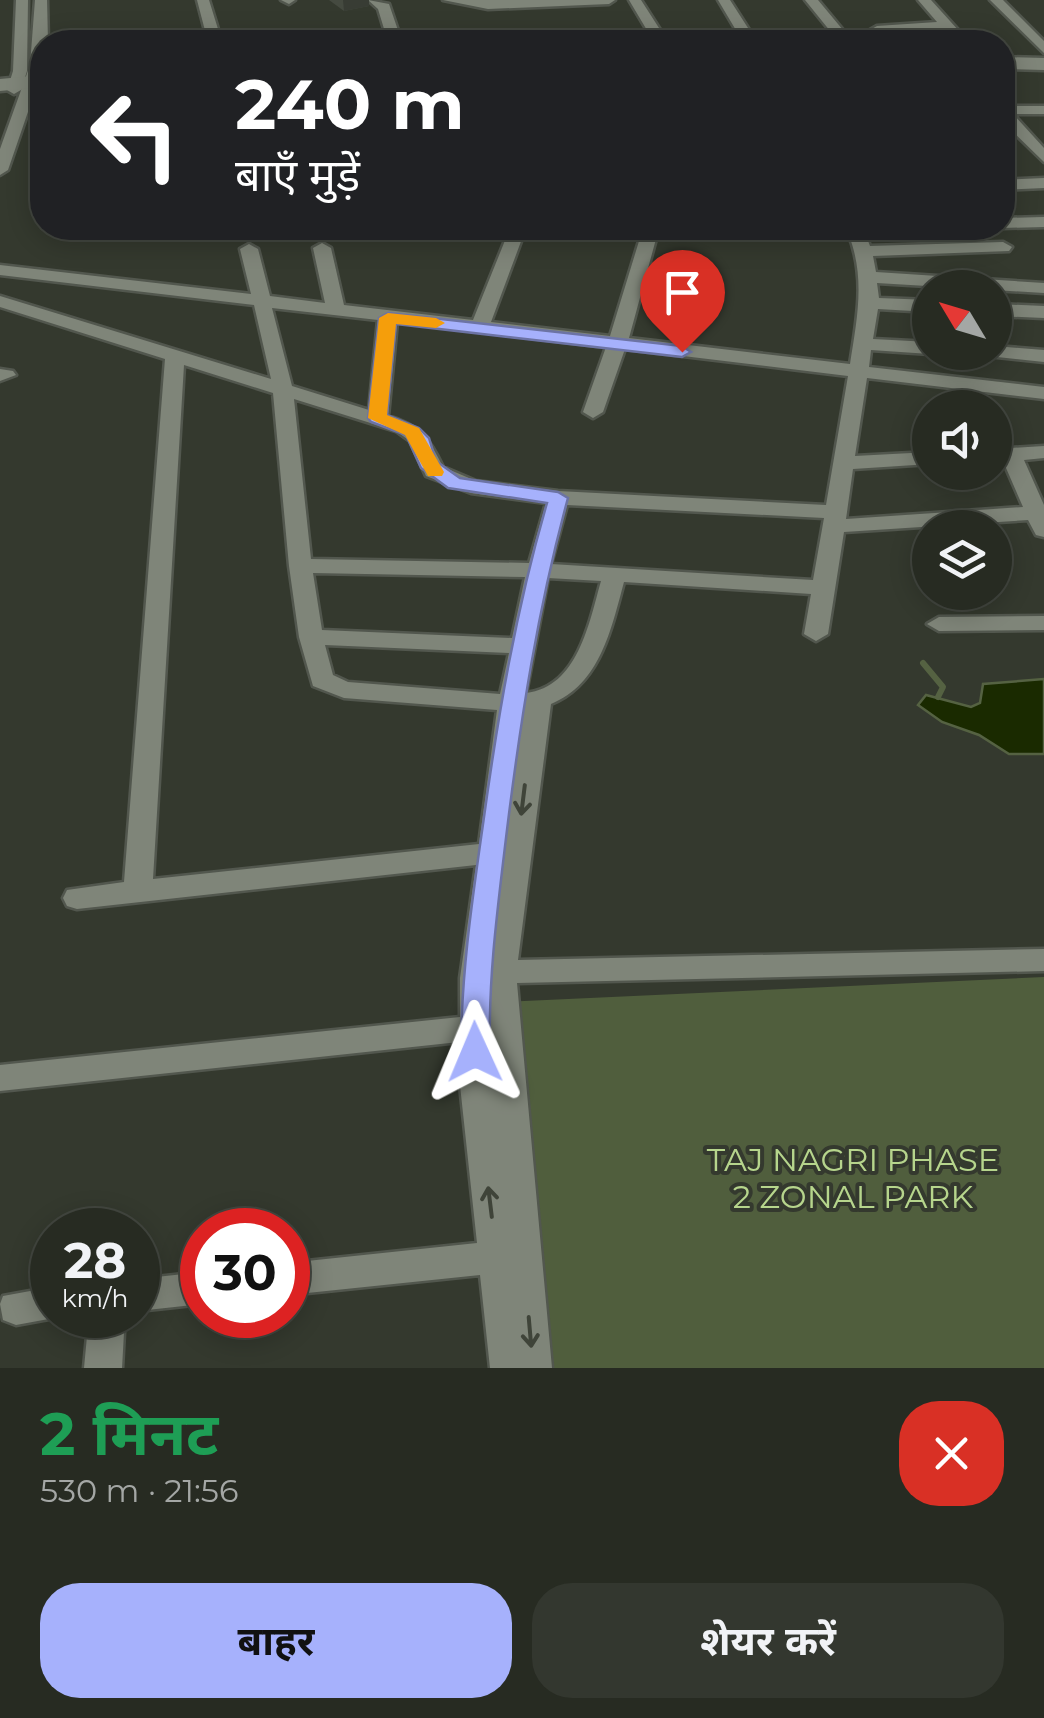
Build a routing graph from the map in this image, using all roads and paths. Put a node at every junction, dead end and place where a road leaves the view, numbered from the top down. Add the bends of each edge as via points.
1 (22, 0) edge
2 (40, 0) edge
3 (202, 0) edge
4 (374, 0) edge
5 (450, 0) edge
6 (609, 0) edge
7 (619, 0) edge
8 (635, 0) edge
9 (724, 0) edge
10 (811, 0) edge
11 (924, 0) edge
12 (996, 0) edge
13 (522, 6) edge
14 (946, 26) junction
15 (42, 30) edge
16 (211, 30) edge
17 (391, 30) edge
18 (636, 30) edge
19 (654, 30) edge
20 (743, 30) edge
21 (836, 30) edge
22 (877, 30) dead end
23 (950, 30) edge
24 (1044, 49) edge
25 (1015, 66) edge
26 (1044, 66) edge
27 (22, 86) edge
28 (1044, 110) edge
29 (1015, 111) edge
30 (1015, 125) edge
31 (0, 127) edge
32 (1028, 139) junction
33 (1015, 140) edge
34 (1044, 157) edge
35 (0, 170) edge
36 (1044, 183) edge
37 (1015, 184) edge
38 (1044, 222) edge
39 (1015, 224) edge
40 (513, 240) edge
41 (648, 240) edge
42 (859, 240) edge
43 (1002, 240) edge
44 (1003, 247) junction
45 (322, 248) dead end
46 (249, 249) dead end
47 (864, 251) junction
48 (0, 270) edge
49 (1007, 270) edge
50 (868, 277) junction
51 (912, 280) edge
52 (1012, 286) edge
53 (1044, 288) edge
54 (0, 300) edge
55 (870, 303) junction
56 (264, 304) junction
57 (912, 305) edge
58 (336, 311) junction
59 (1012, 311) edge
60 (1044, 312) edge
61 (388, 318) junction
62 (479, 328) junction
63 (618, 343) junction
64 (865, 344) junction
65 (912, 347) edge
66 (1012, 353) edge
67 (175, 356) junction
68 (1044, 356) edge
69 (856, 372) junction
70 (283, 389) junction
71 (1044, 393) edge
72 (592, 412) dead end
73 (378, 418) junction
74 (1044, 452) edge
75 (1012, 454) edge
76 (912, 459) edge
77 (844, 463) junction
78 (1012, 469) edge
79 (558, 498) junction
80 (1041, 518) edge
81 (836, 519) junction
82 (300, 566) junction
83 (538, 570) junction
84 (614, 575) junction
85 (824, 588) junction
86 (1044, 623) edge
87 (940, 624) dead end
88 (816, 634) dead end
89 (311, 636) junction
90 (522, 646) junction
91 (524, 703) junction
92 (492, 853) junction
93 (138, 892) junction
94 (77, 898) dead end
95 (1044, 960) edge
96 (501, 972) junction
97 (475, 1028) junction
98 (0, 1078) edge
99 (497, 1257) junction
100 (310, 1277) edge
101 (30, 1306) edge
102 (16, 1308) dead end
103 (105, 1338) edge
104 (103, 1368) edge
105 (509, 1368) edge
106 (532, 1368) edge

1 - 27 street
2 - 15 street
3 - 16 street
4 - 17 street via 384,6
5 - 13 street
6 - 13 street
7 - 18 street
8 - 19 street
9 - 20 street
10 - 21 street
11 - 14 street
12 - 24 street
14 - 22 street
14 - 23 street
25 - 26 street
27 - 31 street
27 - 35 street
28 - 29 street
30 - 32 street
32 - 33 street
32 - 34 street
36 - 37 street
38 - 39 street
40 - 62 street
41 - 63 street
42 - 47 street
43 - 44 street
44 - 47 street
44 - 49 street
45 - 58 street
46 - 56 street
47 - 50 street
48 - 56 street
50 - 51 street
50 - 55 street
52 - 53 street
54 - 67 street
55 - 57 street
55 - 64 street
56 - 58 street
56 - 70 street
58 - 61 street
59 - 60 street
61 - 62 street
61 - 73 street
62 - 63 street
63 - 69 street
63 - 72 street
64 - 65 street
64 - 69 street
66 - 68 street
67 - 70 street
67 - 93 street
69 - 71 street
69 - 77 street
70 - 73 street
70 - 82 street
73 - 79 street via 419,438 428,464 455,484
74 - 75 street
76 - 77 street
77 - 81 street
78 - 80 street
79 - 81 street
79 - 83 street
80 - 81 street
81 - 85 street
82 - 83 street
82 - 89 street
83 - 84 street
83 - 90 street
84 - 85 street
84 - 91 street via 597,638 579,672 555,697
85 - 88 street
86 - 87 street
89 - 90 street
89 - 91 street via 322,680 335,688
90 - 91 street
91 - 92 street
91 -> 96 street
92 - 93 street
92 - 97 street
93 - 94 street
95 - 96 street
96 -> 106 street
97 - 98 street
99 -> 97 street
99 - 100 street
99 - 105 street
101 - 102 street
103 - 104 street

